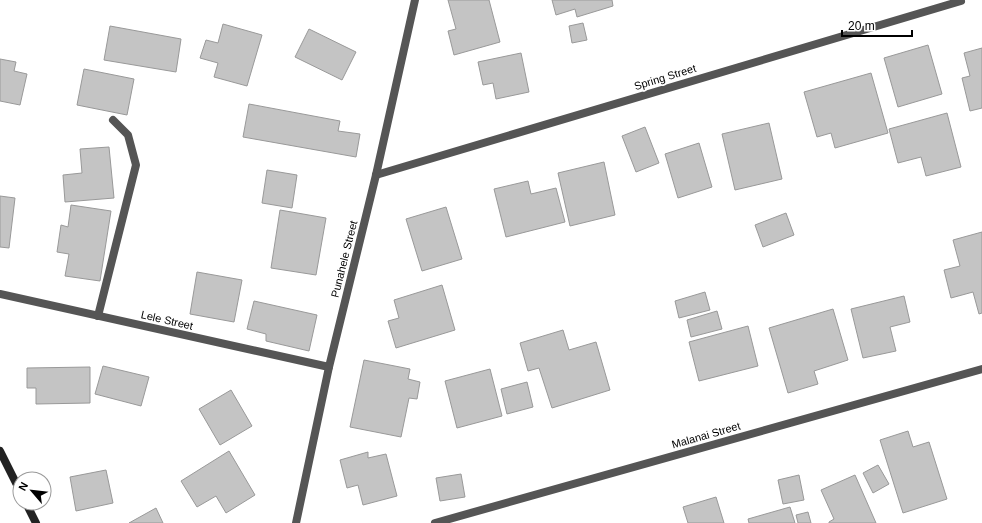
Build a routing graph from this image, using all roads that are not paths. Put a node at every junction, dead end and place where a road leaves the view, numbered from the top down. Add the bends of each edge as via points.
1 (415, 0) edge
2 (961, 1) edge
3 (113, 120) dead end
4 (376, 175) junction
5 (0, 294) edge
6 (98, 316) junction
7 (329, 367) junction
8 (982, 369) edge
9 (0, 451) edge
10 (12, 474) edge
11 (30, 511) edge
12 (36, 523) edge
13 (296, 523) edge
14 (435, 523) edge

1 - 4 street, Punahele Street
2 - 4 street, Spring Street
3 - 6 street via 128,135 136,164
4 - 7 street, Punahele Street
5 - 6 street, Lele Street
6 - 7 street, Lele Street
7 - 13 street, Punahele Street
8 - 14 street, Malanai Street
9 - 10 street
11 - 12 street

